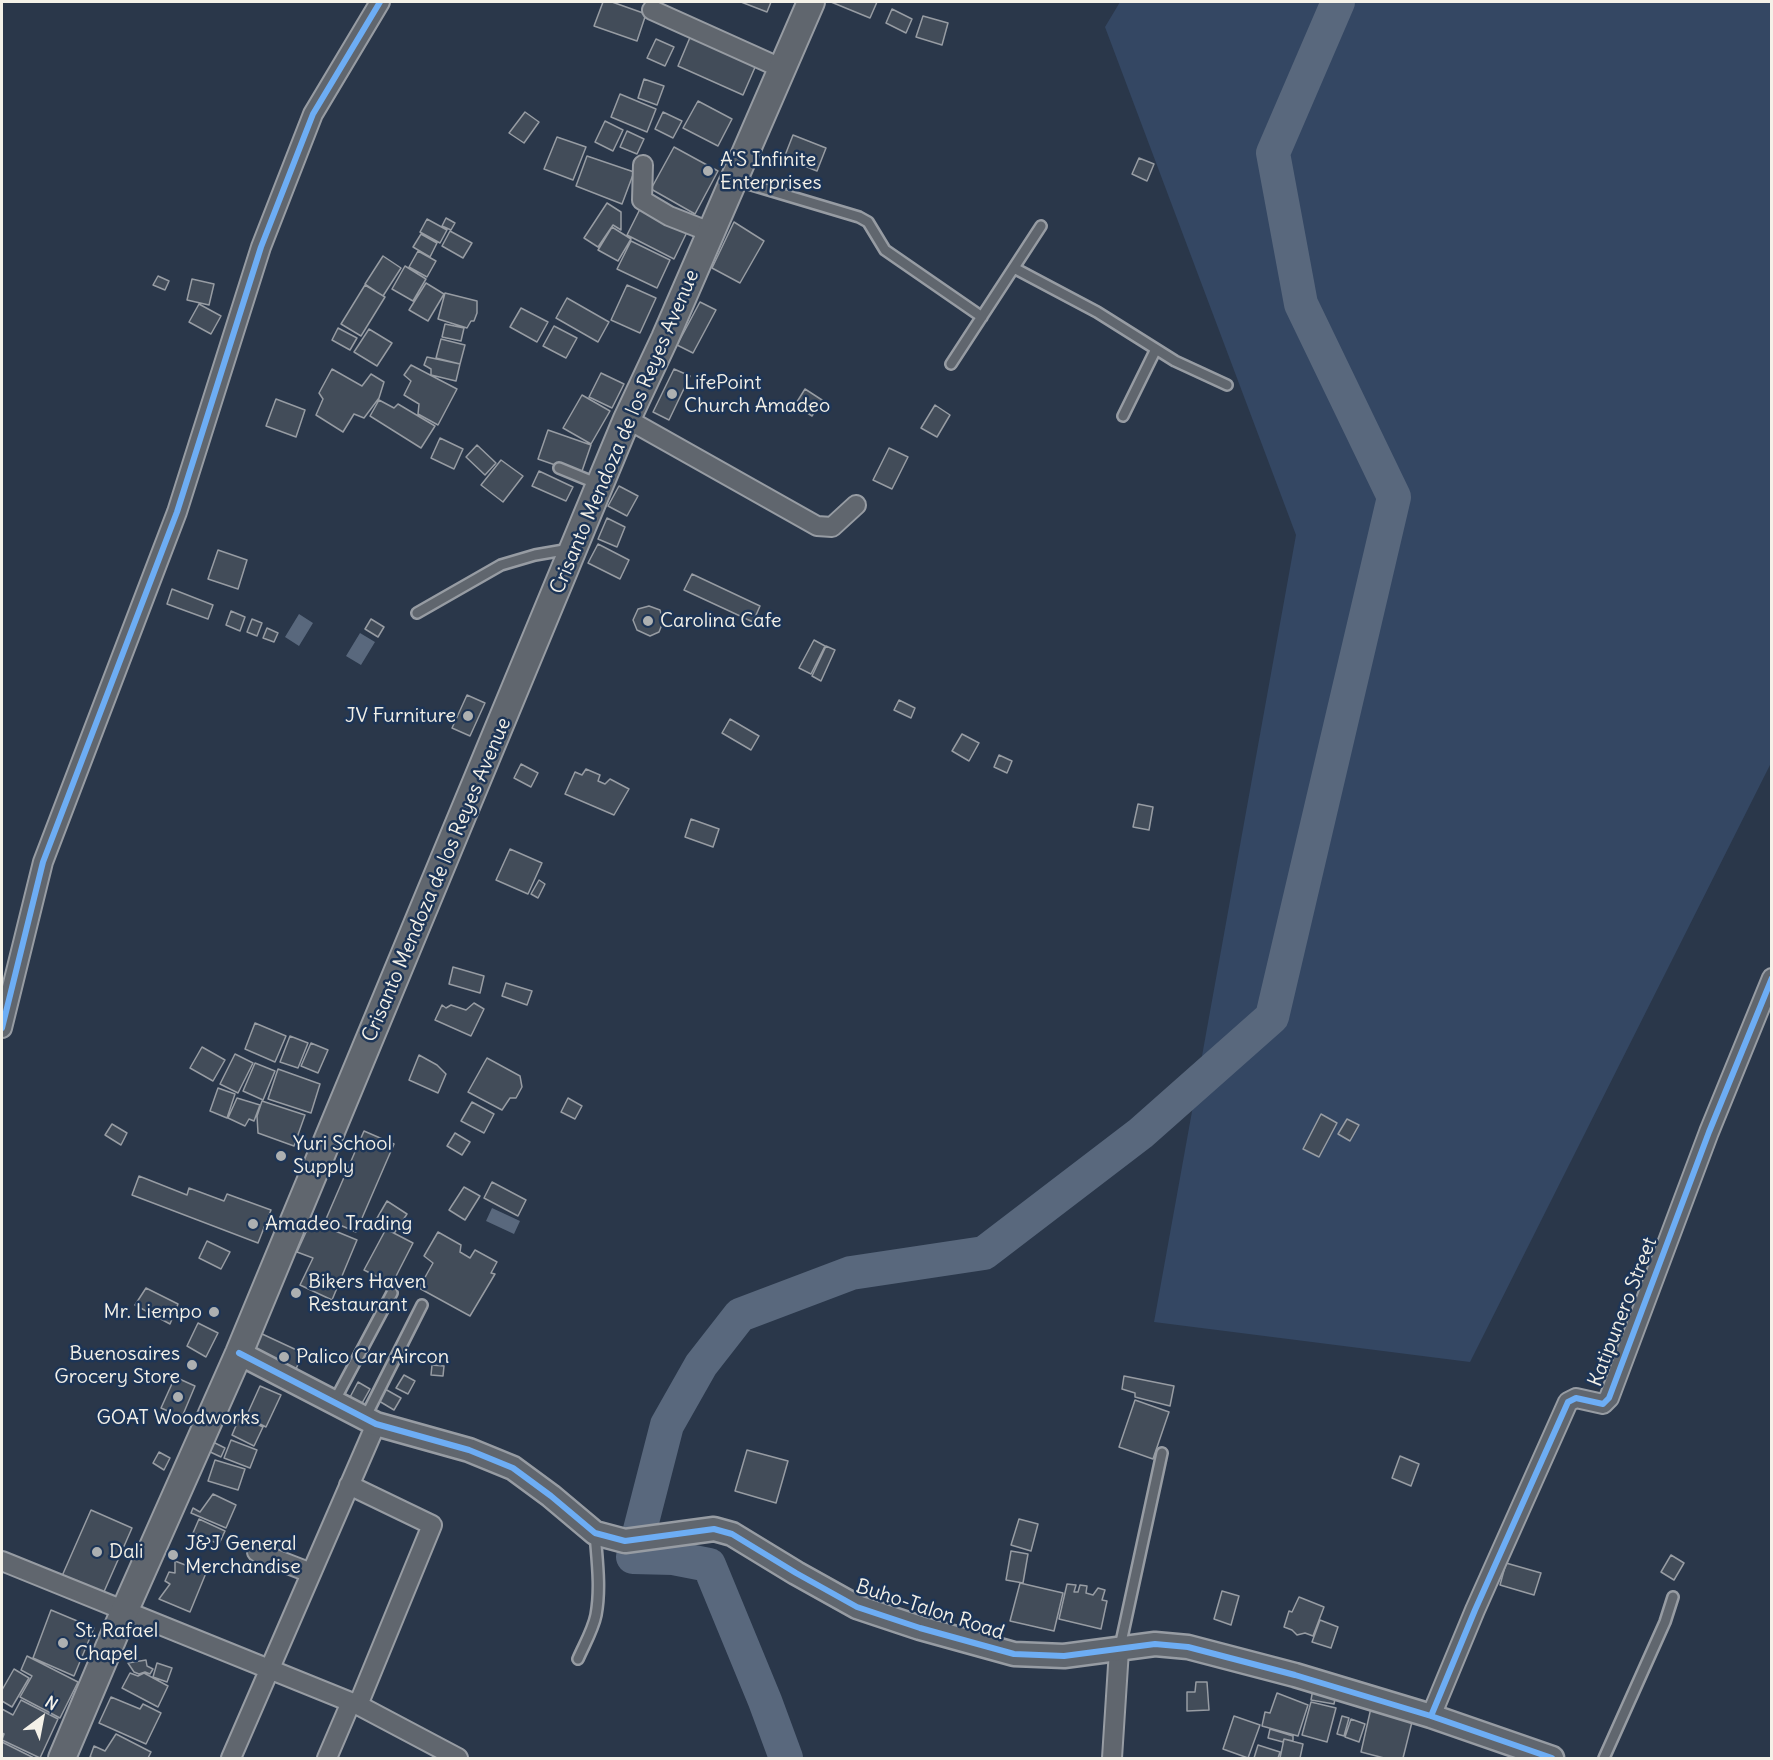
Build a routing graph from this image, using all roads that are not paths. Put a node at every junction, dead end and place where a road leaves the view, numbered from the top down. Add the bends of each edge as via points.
1 (380, 2) edge
2 (811, 2) edge
3 (652, 10) dead end
4 (783, 69) junction
5 (643, 165) dead end
6 (733, 180) junction
7 (1041, 226) dead end
8 (710, 232) junction
9 (1014, 268) junction
10 (982, 317) junction
11 (1156, 349) junction
12 (951, 364) dead end
13 (1227, 385) dead end
14 (1123, 416) dead end
15 (627, 418) junction
16 (559, 468) dead end
17 (600, 485) junction
18 (856, 505) dead end
19 (574, 551) junction
20 (417, 613) dead end
21 (1772, 978) edge
22 (2, 1028) edge
23 (392, 1293) dead end
24 (422, 1305) dead end
25 (239, 1353) junction
26 (333, 1402) junction
27 (370, 1421) junction
28 (1161, 1453) dead end
29 (349, 1485) junction
30 (595, 1533) junction
31 (257, 1552) dead end
32 (2, 1561) edge
33 (311, 1573) junction
34 (1672, 1597) dead end
35 (124, 1612) junction
36 (1119, 1650) junction
37 (578, 1659) dead end
38 (270, 1668) junction
39 (355, 1704) junction
40 (1431, 1716) junction
41 (427, 1751) edge
42 (62, 1758) edge
43 (231, 1758) edge
44 (327, 1758) edge
45 (458, 1758) edge
46 (1112, 1758) edge
47 (1552, 1758) edge
48 (1605, 1758) edge

1 - 22 street via 313,114 261,247 177,512 43,862
2 - 4 main road, Crisanto Mendoza de los Reyes Avenue
3 - 4 street
4 - 6 main road, Crisanto Mendoza de los Reyes Avenue
5 - 8 street via 642,200
6 - 8 main road, Crisanto Mendoza de los Reyes Avenue
6 - 10 lane via 859,217 868,222 885,250
7 - 9 lane
8 - 15 main road, Crisanto Mendoza de los Reyes Avenue
9 - 10 lane
9 - 11 lane
10 - 12 lane
11 - 13 lane
11 - 14 lane
15 - 17 main road, Crisanto Mendoza de los Reyes Avenue
15 - 18 street via 817,526 832,527
16 - 17 lane
17 - 19 main road, Crisanto Mendoza de los Reyes Avenue
19 - 20 lane via 559,550 501,565
19 - 25 main road, Crisanto Mendoza de los Reyes Avenue
21 - 40 street, Katipunero Street via 1709,1132 1609,1398 1603,1404 1576,1398 1568,1402
23 - 26 lane
24 - 27 lane
25 - 26 street, Buho-Talon Road
25 - 35 main road, Crisanto Mendoza de los Reyes Avenue
26 - 27 street, Buho-Talon Road
27 - 29 street
27 - 30 street, Buho-Talon Road via 469,1450 513,1468
28 - 36 lane
29 - 33 street
29 - 39 street via 432,1525
30 - 36 street, Buho-Talon Road via 625,1541 714,1529 732,1534 857,1607 920,1628 1014,1654 1064,1656
30 - 37 lane via 598,1605
31 - 33 street
32 - 35 street
33 - 38 street
34 - 48 lane via 1665,1622
35 - 38 street
35 - 42 main road, Crisanto Mendoza de los Reyes Avenue
36 - 40 street, Buho-Talon Road via 1155,1644 1188,1647
36 - 46 street
38 - 39 street
38 - 43 street
39 - 41 street
39 - 44 street
40 - 47 street, Buho-Talon Road
41 - 45 street

